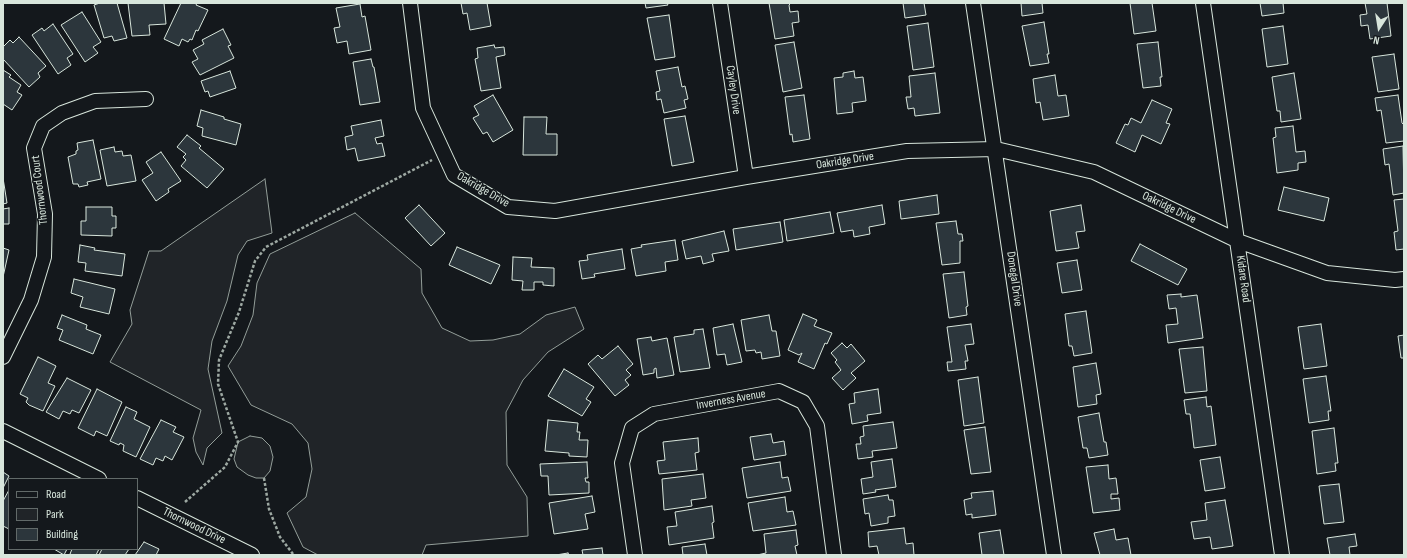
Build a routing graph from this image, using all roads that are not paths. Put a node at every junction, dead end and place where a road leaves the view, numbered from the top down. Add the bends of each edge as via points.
1 (410, 3) edge
2 (720, 3) edge
3 (973, 3) edge
4 (1203, 3) edge
5 (146, 100) dead end
6 (996, 149) junction
7 (746, 176) junction
8 (1238, 241) junction
9 (1404, 279) edge
10 (3, 357) edge
11 (3, 431) edge
12 (97, 478) edge
13 (138, 498) edge
14 (252, 555) edge
15 (635, 555) edge
16 (834, 555) edge
17 (1054, 555) edge
18 (1282, 555) edge

1 - 7 street, Oakridge Drive via 423,108 454,175 508,207 555,210
2 - 7 street, Cayley Drive
3 - 6 street, Donegal Drive
4 - 8 street, Kidare Road
5 - 10 street, Thornwood Court via 95,102 62,113 43,126 34,148 45,214 44,257 31,300
6 - 7 street, Oakridge Drive via 907,151
6 - 8 street, Oakridge Drive via 1094,172
6 - 17 street, Donegal Drive
8 - 9 street, Oakridge Drive via 1327,273
8 - 18 street, Kidare Road
11 - 12 street
13 - 14 street, Thornwood Drive
15 - 16 street, Inverness Avenue via 622,463 632,428 654,414 779,392 803,402 817,426

